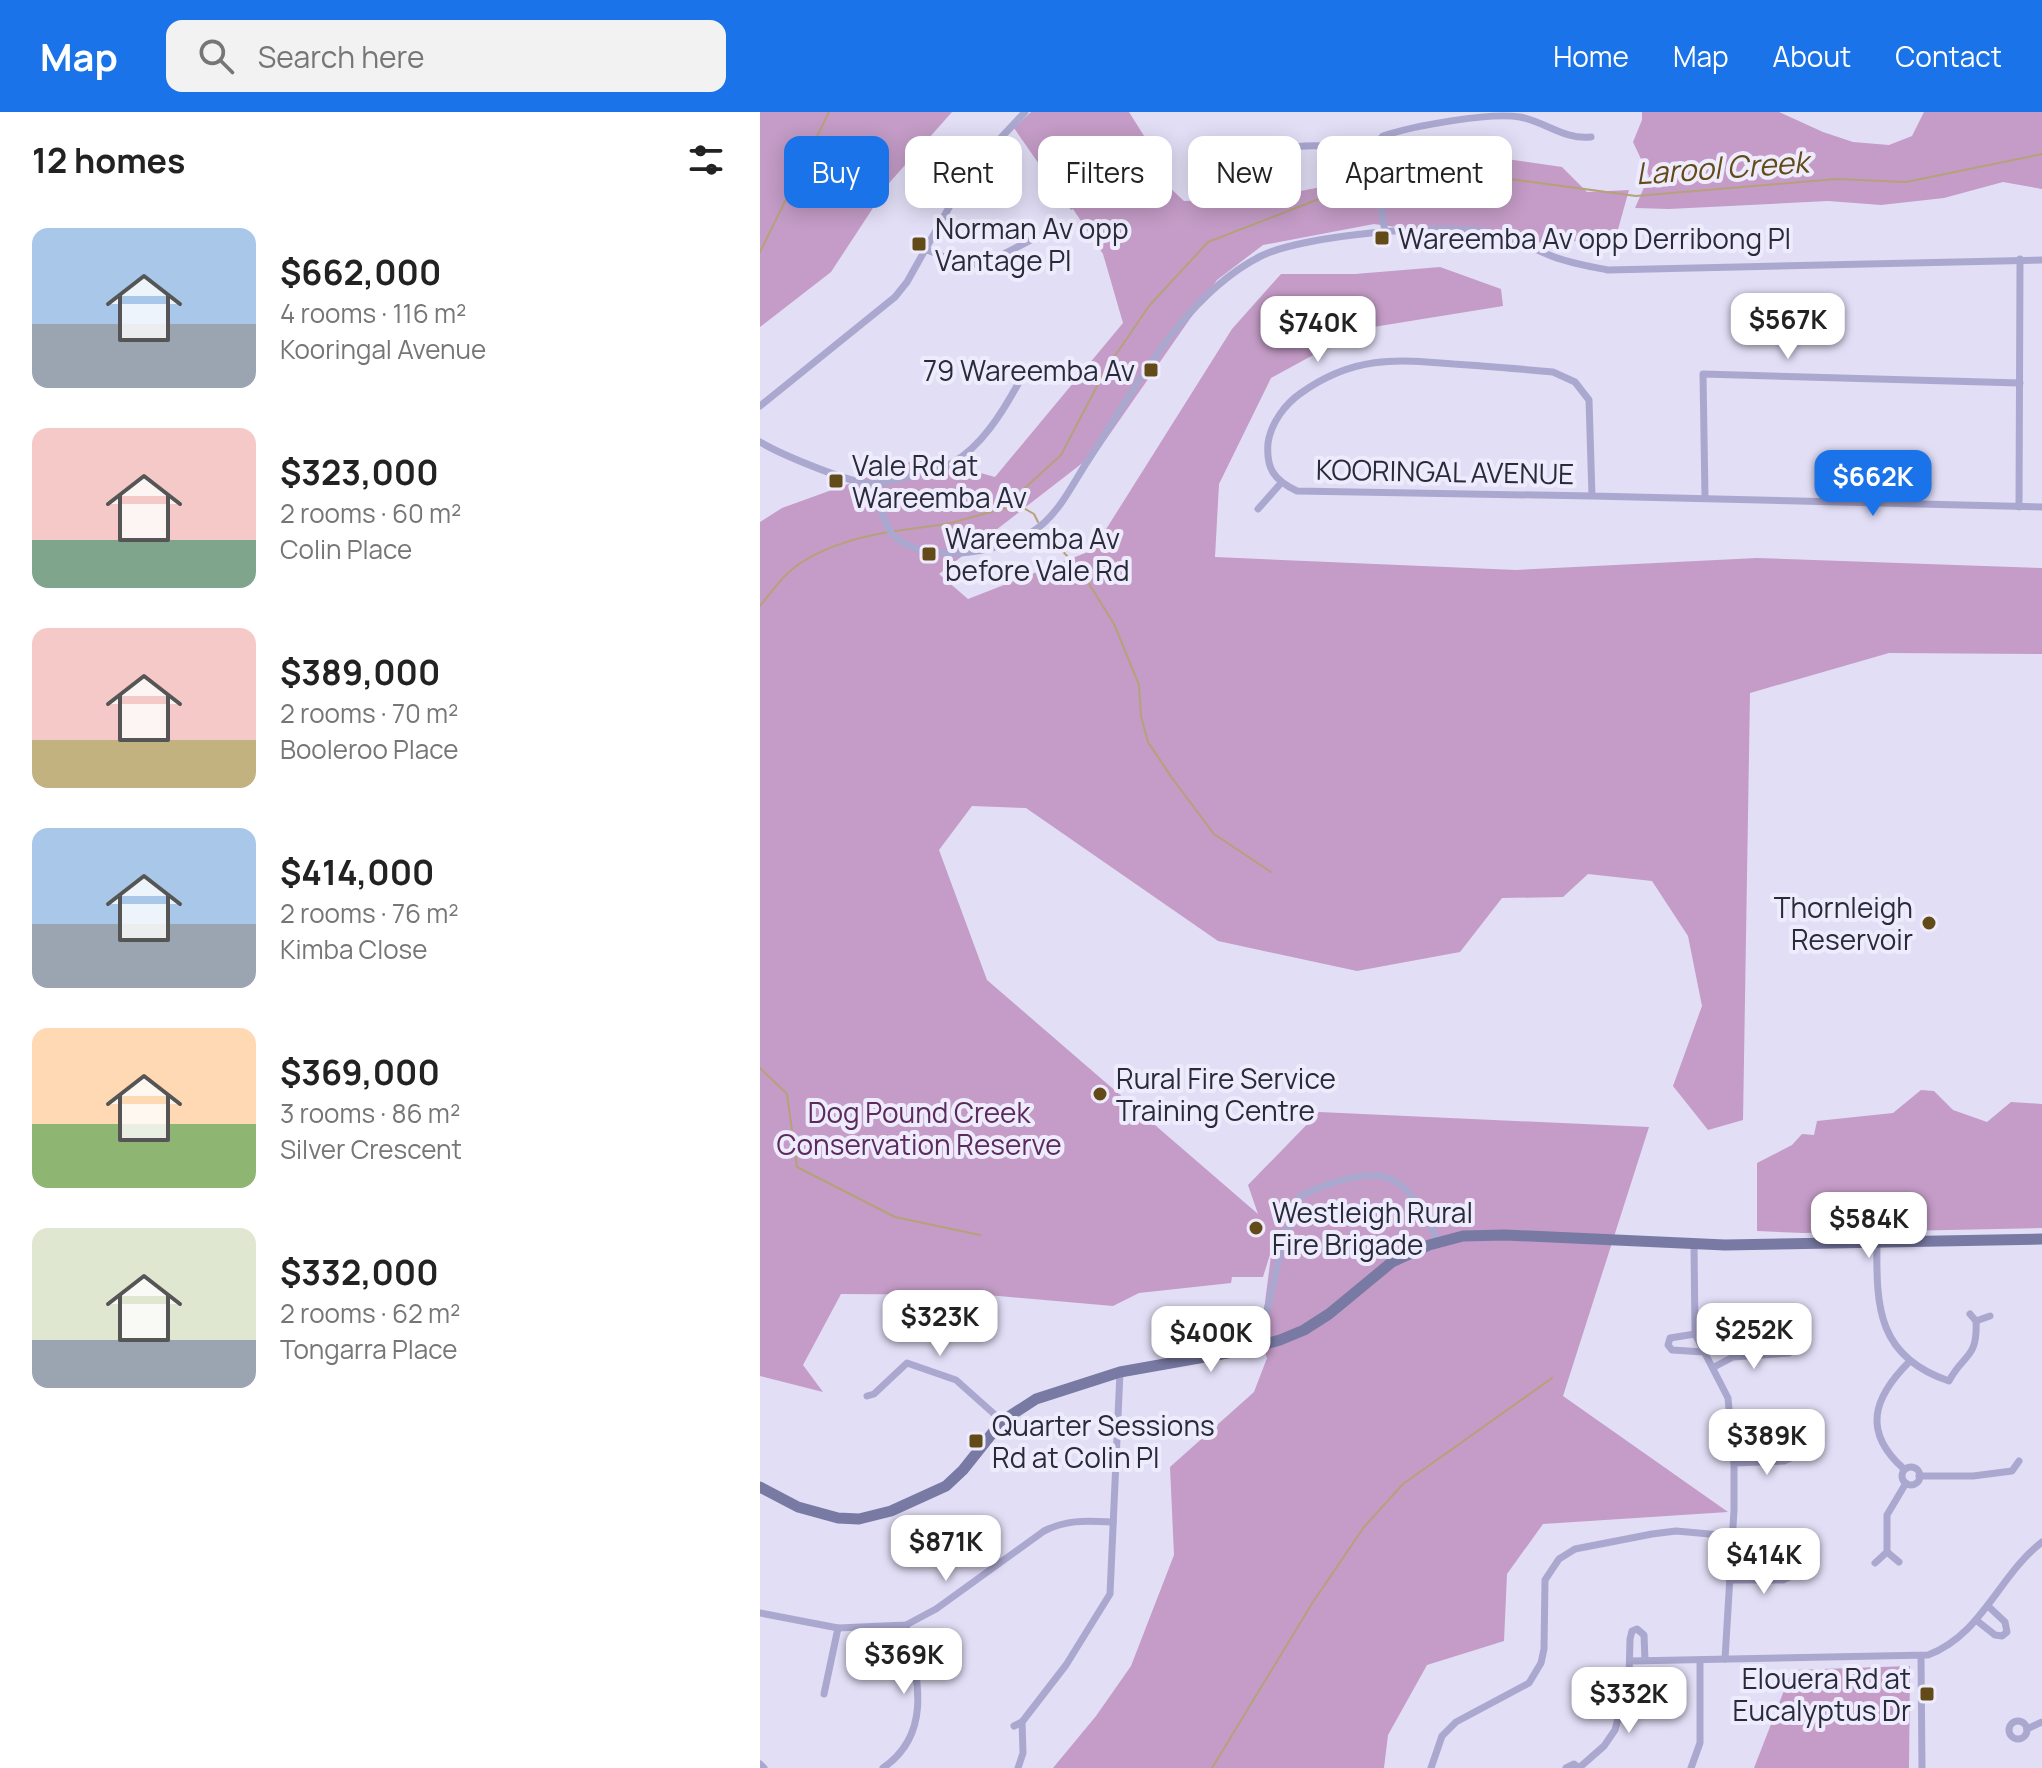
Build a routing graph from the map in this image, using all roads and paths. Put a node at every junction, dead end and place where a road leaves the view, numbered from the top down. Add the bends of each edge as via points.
1 (1025, 112) edge
2 (1523, 115) edge
3 (1387, 136) edge
4 (1591, 137) dead end
5 (1382, 208) edge
6 (1385, 233) junction
7 (1035, 238) dead end
8 (925, 249) junction
9 (2020, 259) junction
10 (2042, 260) edge
11 (2020, 383) junction
12 (1018, 384) dead end
13 (760, 406) edge
14 (760, 442) edge
15 (1281, 483) junction
16 (873, 484) junction
17 (1592, 496) junction
18 (1705, 497) junction
19 (2019, 507) junction
20 (2042, 507) edge
21 (1258, 509) dead end
22 (1288, 1229) junction
23 (1299, 1231) dead end
24 (2042, 1239) edge
25 (1439, 1242) junction
26 (1877, 1243) junction
27 (1694, 1244) junction
28 (1970, 1314) dead end
29 (1990, 1316) dead end
30 (1976, 1321) junction
31 (1695, 1334) junction
32 (1265, 1345) junction
33 (1704, 1352) junction
34 (1789, 1353) dead end
35 (1909, 1362) junction
36 (1714, 1367) junction
37 (1120, 1372) junction
38 (867, 1396) dead end
39 (1002, 1421) junction
40 (1793, 1457) dead end
41 (2019, 1461) dead end
42 (1734, 1463) junction
43 (1904, 1469) junction
44 (2012, 1471) junction
45 (1919, 1476) junction
46 (2018, 1480) dead end
47 (1906, 1483) junction
48 (760, 1487) edge
49 (1113, 1522) junction
50 (1732, 1536) junction
51 (2042, 1542) edge
52 (1887, 1552) junction
53 (1899, 1562) dead end
54 (1875, 1563) dead end
55 (1791, 1576) dead end
56 (1730, 1580) junction
57 (1988, 1606) junction
58 (760, 1613) edge
59 (1976, 1620) junction
60 (906, 1625) junction
61 (838, 1628) junction
62 (1921, 1657) junction
63 (1725, 1659) junction
64 (1645, 1660) junction
65 (1700, 1660) junction
66 (1630, 1661) junction
67 (824, 1694) dead end
68 (1022, 1722) junction
69 (2042, 1722) edge
70 (1014, 1726) dead end
71 (2027, 1729) dead end
72 (883, 1768) edge
73 (1018, 1768) edge
74 (1431, 1768) edge
75 (1566, 1768) edge
76 (1579, 1768) edge
77 (1691, 1768) edge
78 (1922, 1768) edge

1 - 8 street via 969,172
2 - 3 street via 1443,122
2 - 4 street via 1575,139
5 - 6 street
6 - 9 street via 1483,231 1608,270
6 - 16 street via 1281,247 1217,287 1183,321 1056,511 1029,534 966,552 929,552 896,537
7 - 8 street via 992,260 966,266
8 - 13 street via 895,297
9 - 10 street
9 - 11 street
11 - 18 street via 1703,374
11 - 19 street
12 - 16 street via 992,425 950,464
14 - 16 street via 782,455
15 - 17 street, KOORINGAL AVENUE via 1314,493
15 - 17 street, KOORINGAL AVENUE via 1267,457 1269,436 1292,399 1352,366 1398,359 1553,372 1575,382 1589,400
15 - 21 street
17 - 18 street, KOORINGAL AVENUE
18 - 19 street, KOORINGAL AVENUE
19 - 20 street, KOORINGAL AVENUE
22 - 23 street
22 - 25 street via 1300,1196 1373,1176 1392,1180 1405,1191
22 - 32 street via 1264,1324
24 - 26 main road
25 - 27 main road via 1492,1234
25 - 32 main road via 1392,1262 1316,1323
26 - 27 main road
26 - 35 street via 1879,1311 1886,1331
27 - 31 street
28 - 30 street
29 - 30 street
30 - 35 street via 1973,1350 1949,1381
31 - 33 street
31 - 33 street via 1676,1335 1668,1345 1672,1350
32 - 37 main road
33 - 36 street
34 - 36 street via 1733,1357
35 - 43 street via 1891,1380 1877,1411 1879,1440
36 - 42 street via 1728,1398
37 - 39 main road via 1036,1399
37 - 49 street
38 - 39 street via 907,1363 956,1380
39 - 48 main road via 946,1486 880,1514 849,1519 817,1514
40 - 42 street
41 - 44 street
42 - 50 street
43 - 45 street via 1914,1468
43 - 47 street
44 - 45 street
44 - 46 street
45 - 47 street via 1915,1483
47 - 52 street via 1887,1515
49 - 60 street via 1078,1520 1053,1527
49 - 68 street via 1110,1594
50 - 56 street
50 - 74 street via 1652,1534 1575,1549 1559,1559 1545,1580 1544,1649 1529,1683 1456,1722 1442,1736
51 - 57 street
52 - 53 street
52 - 54 street
55 - 56 street
56 - 63 street
57 - 59 street
57 - 59 street via 2005,1622 2007,1632 1995,1635
58 - 61 street
59 - 62 street via 1955,1642
60 - 61 street
60 - 72 street via 920,1702 904,1748
61 - 67 street
62 - 63 street
62 - 78 street
63 - 65 street
64 - 65 street
64 - 66 street
64 - 66 street via 1644,1635 1637,1629 1630,1634
65 - 77 street via 1700,1743
66 - 76 street via 1615,1730
68 - 70 street
68 - 73 street
69 - 71 street
75 - 76 street

